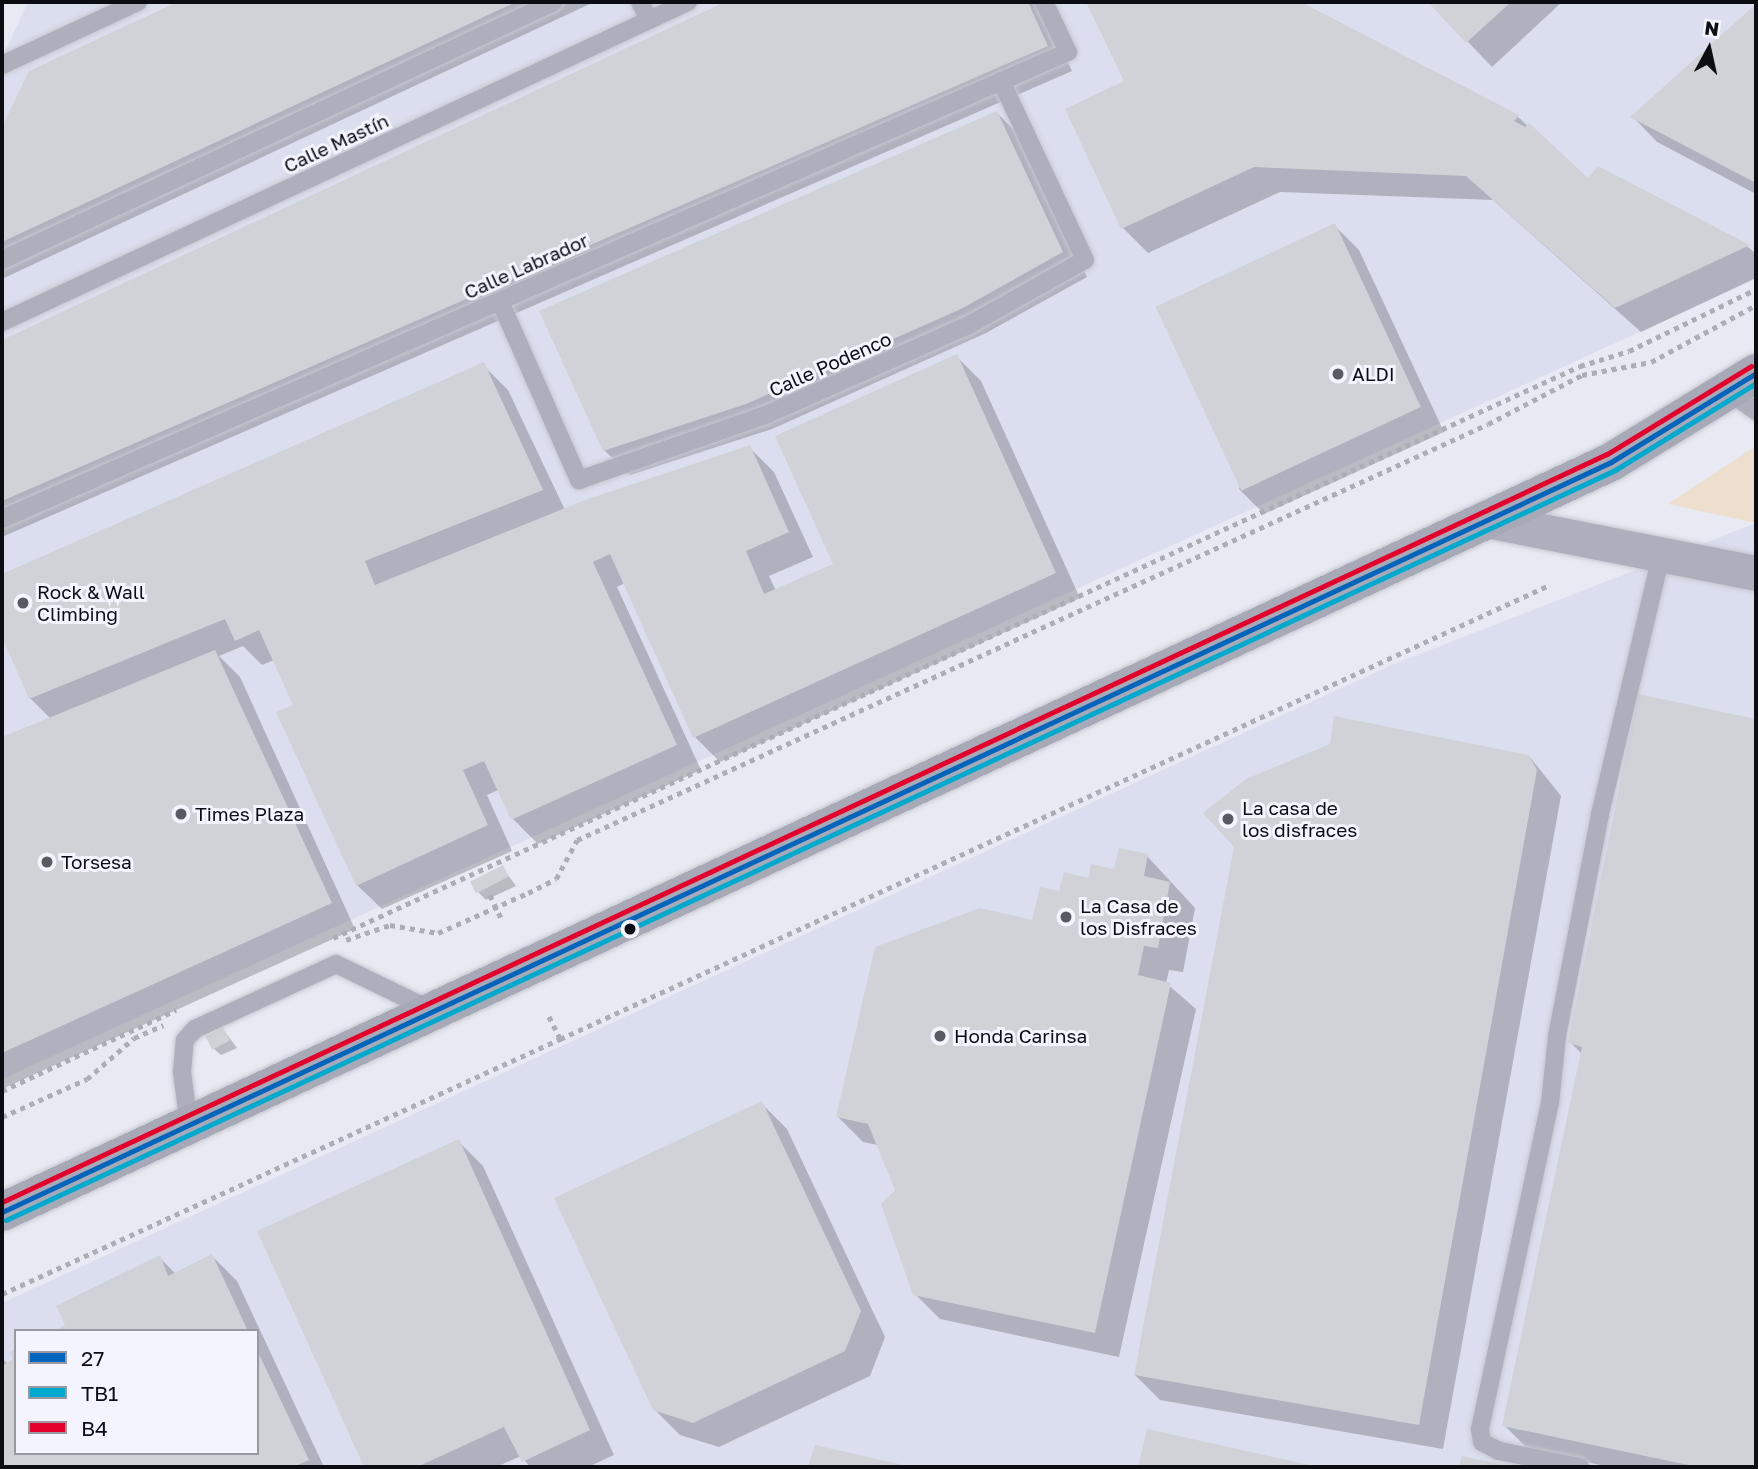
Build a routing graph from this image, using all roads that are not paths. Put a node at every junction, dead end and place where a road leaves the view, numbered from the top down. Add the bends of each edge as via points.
1 (138, 2) edge
2 (554, 2) edge
3 (640, 2) edge
4 (688, 2) edge
5 (1044, 2) edge
6 (649, 20) junction
7 (2, 65) edge
8 (1001, 81) junction
9 (2, 260) edge
10 (500, 301) junction
11 (2, 322) edge
12 (1741, 382) edge
13 (1756, 411) edge
14 (2, 519) edge
15 (1486, 520) junction
16 (1662, 552) junction
17 (1756, 573) edge
18 (432, 1011) junction
19 (189, 1125) junction
20 (2, 1212) edge
21 (1580, 1467) edge

1 - 7 lane
2 - 9 lane, Calle Mastín
3 - 6 lane
4 - 6 lane, Calle Mastín
5 - 8 lane, Calle Labrador via 1068,52
6 - 11 lane, Calle Mastín
8 - 10 lane, Calle Labrador
8 - 10 lane, Calle Podenco via 1085,260 969,324 768,414 579,480
10 - 14 lane, Calle Labrador
12 - 13 lane
12 - 15 main road via 1611,462
15 - 16 street
15 - 18 main road
16 - 17 street
16 - 21 lane via 1600,814 1557,1036 1550,1103 1480,1429 1482,1442 1499,1451
18 - 19 main road
18 - 19 lane via 336,964 195,1029 185,1040 182,1072
19 - 20 main road

